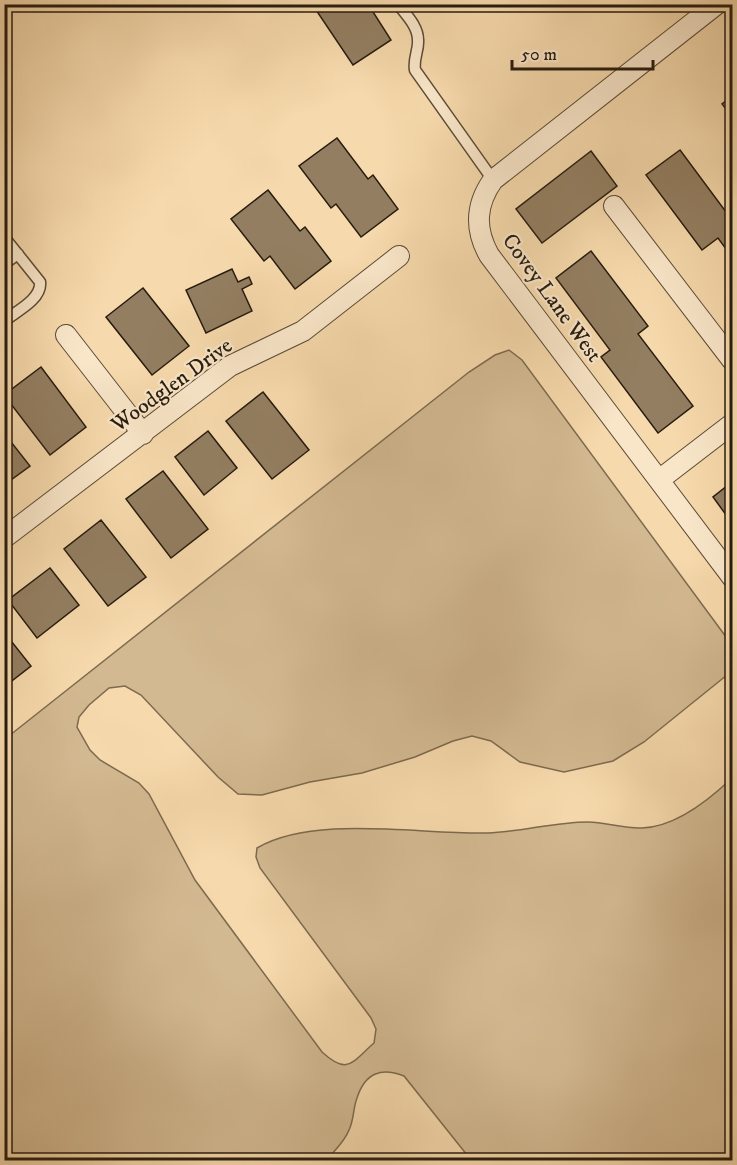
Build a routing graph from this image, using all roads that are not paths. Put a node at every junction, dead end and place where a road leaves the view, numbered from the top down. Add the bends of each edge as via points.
1 (398, 4) edge
2 (717, 4) edge
3 (493, 180) junction
4 (615, 206) dead end
5 (4, 237) edge
6 (18, 254) junction
7 (399, 256) dead end
8 (4, 264) edge
9 (4, 321) edge
10 (66, 335) dead end
11 (732, 360) edge
12 (732, 424) edge
13 (143, 434) junction
14 (659, 480) junction
15 (4, 538) edge
16 (732, 577) edge

1 - 3 lane via 419,41 415,70
2 - 3 street, Covey Lane West
3 - 14 street, Covey Lane West via 478,212 485,247
4 - 11 street
5 - 6 lane
6 - 8 lane
6 - 9 lane via 40,287 37,296
7 - 13 street, Woodglen Drive via 303,330 230,366
10 - 13 street
12 - 14 street
13 - 15 street, Woodglen Drive
14 - 16 street, Covey Lane West

